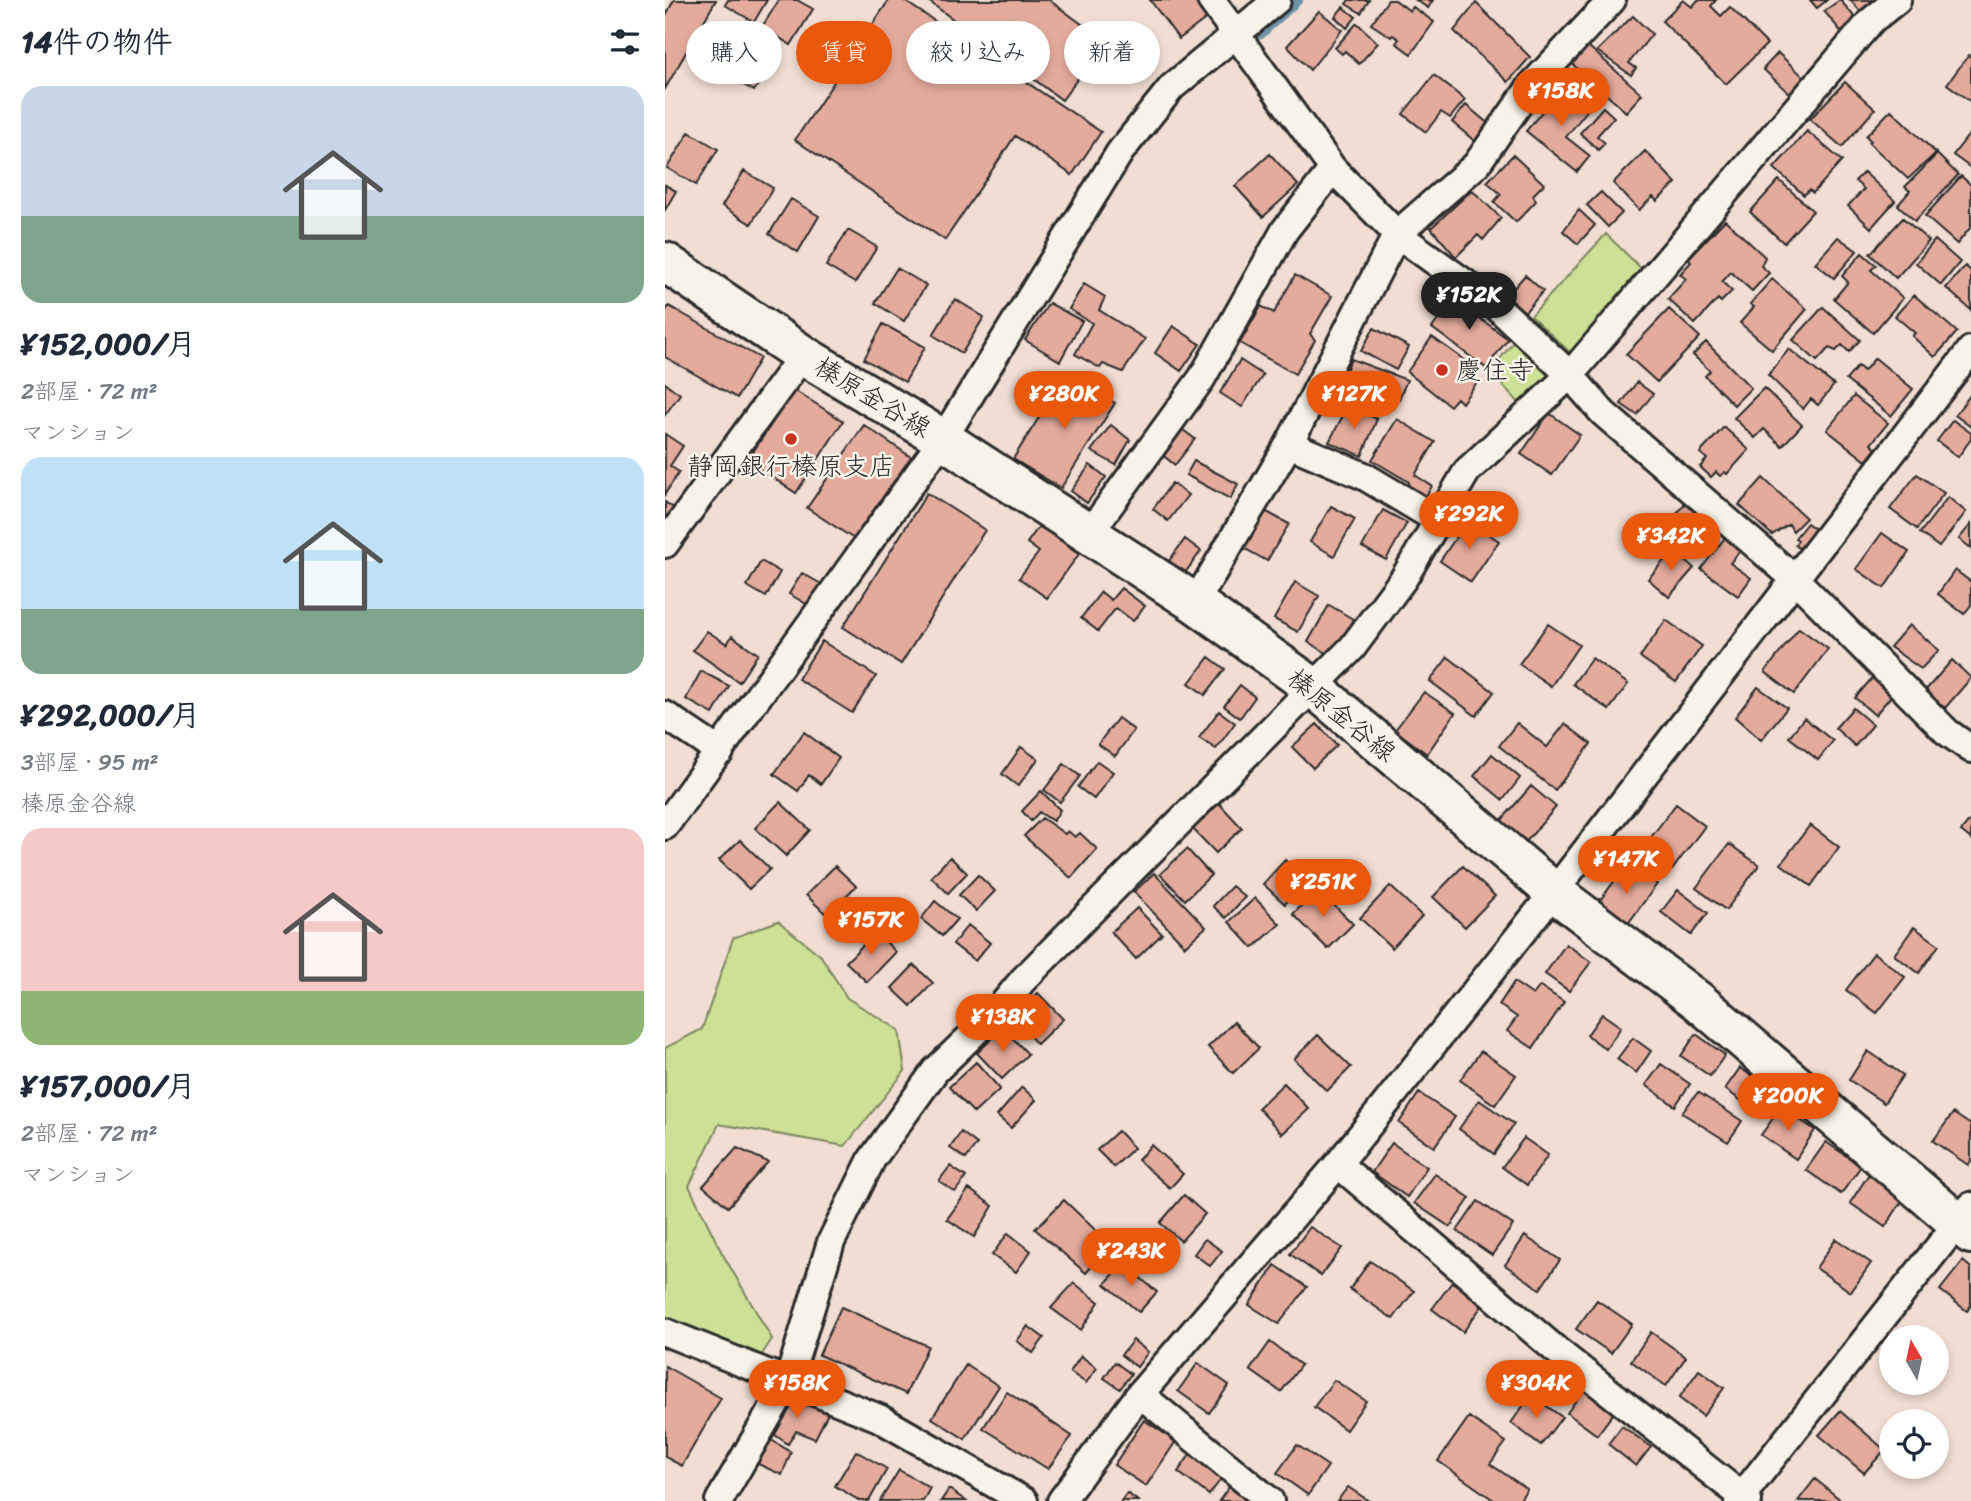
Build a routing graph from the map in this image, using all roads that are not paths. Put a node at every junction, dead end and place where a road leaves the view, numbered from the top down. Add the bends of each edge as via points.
1 (1211, 0) edge
2 (1277, 0) edge
3 (1612, 0) edge
4 (1897, 0) edge
5 (1236, 32) junction
6 (1332, 169) junction
7 (1397, 234) junction
8 (669, 273) edge
9 (1971, 349) edge
10 (803, 355) junction
11 (1570, 375) junction
12 (943, 439) junction
13 (1289, 444) junction
14 (1436, 519) junction
15 (1088, 535) junction
16 (665, 544) edge
17 (1796, 580) junction
18 (1195, 603) junction
19 (1314, 688) junction
20 (665, 715) edge
21 (1971, 749) edge
22 (720, 752) junction
23 (665, 826) edge
24 (1554, 892) junction
25 (1338, 1164) junction
26 (1967, 1221) edge
27 (665, 1332) edge
28 (788, 1382) junction
29 (1140, 1394) junction
30 (1743, 1499) edge
31 (719, 1501) edge
32 (1024, 1501) edge
33 (1061, 1501) edge
34 (1270, 1501) edge

1 - 5 street
2 - 5 street
3 - 7 street via 1532,85 1476,165
4 - 11 street via 1871,21
5 - 6 street
5 - 12 street via 1172,87 1120,152
6 - 7 street
6 - 15 street via 1285,230 1202,378
7 - 11 street via 1494,304
7 - 13 street
8 - 10 main road, 榛原金谷線
9 - 17 street
10 - 12 main road, 榛原金谷線
10 - 16 street
11 - 14 street via 1467,471
11 - 17 street via 1603,413
12 - 15 main road, 榛原金谷線
12 - 22 street
13 - 14 street via 1364,476
13 - 18 street
14 - 19 street via 1404,578 1352,648
15 - 18 main road, 榛原金谷線
17 - 21 street via 1947,732
17 - 24 street
18 - 19 main road, 榛原金谷線
19 - 24 main road, 榛原金谷線
19 - 28 street via 935,1071 872,1159 831,1242
20 - 22 street
22 - 23 street
24 - 25 street
24 - 26 main road, 榛原金谷線 via 1698,1001
25 - 29 street
25 - 30 street via 1556,1350
26 - 30 street
27 - 28 street
28 - 31 street
28 - 32 street via 879,1418
29 - 33 street
29 - 34 street

